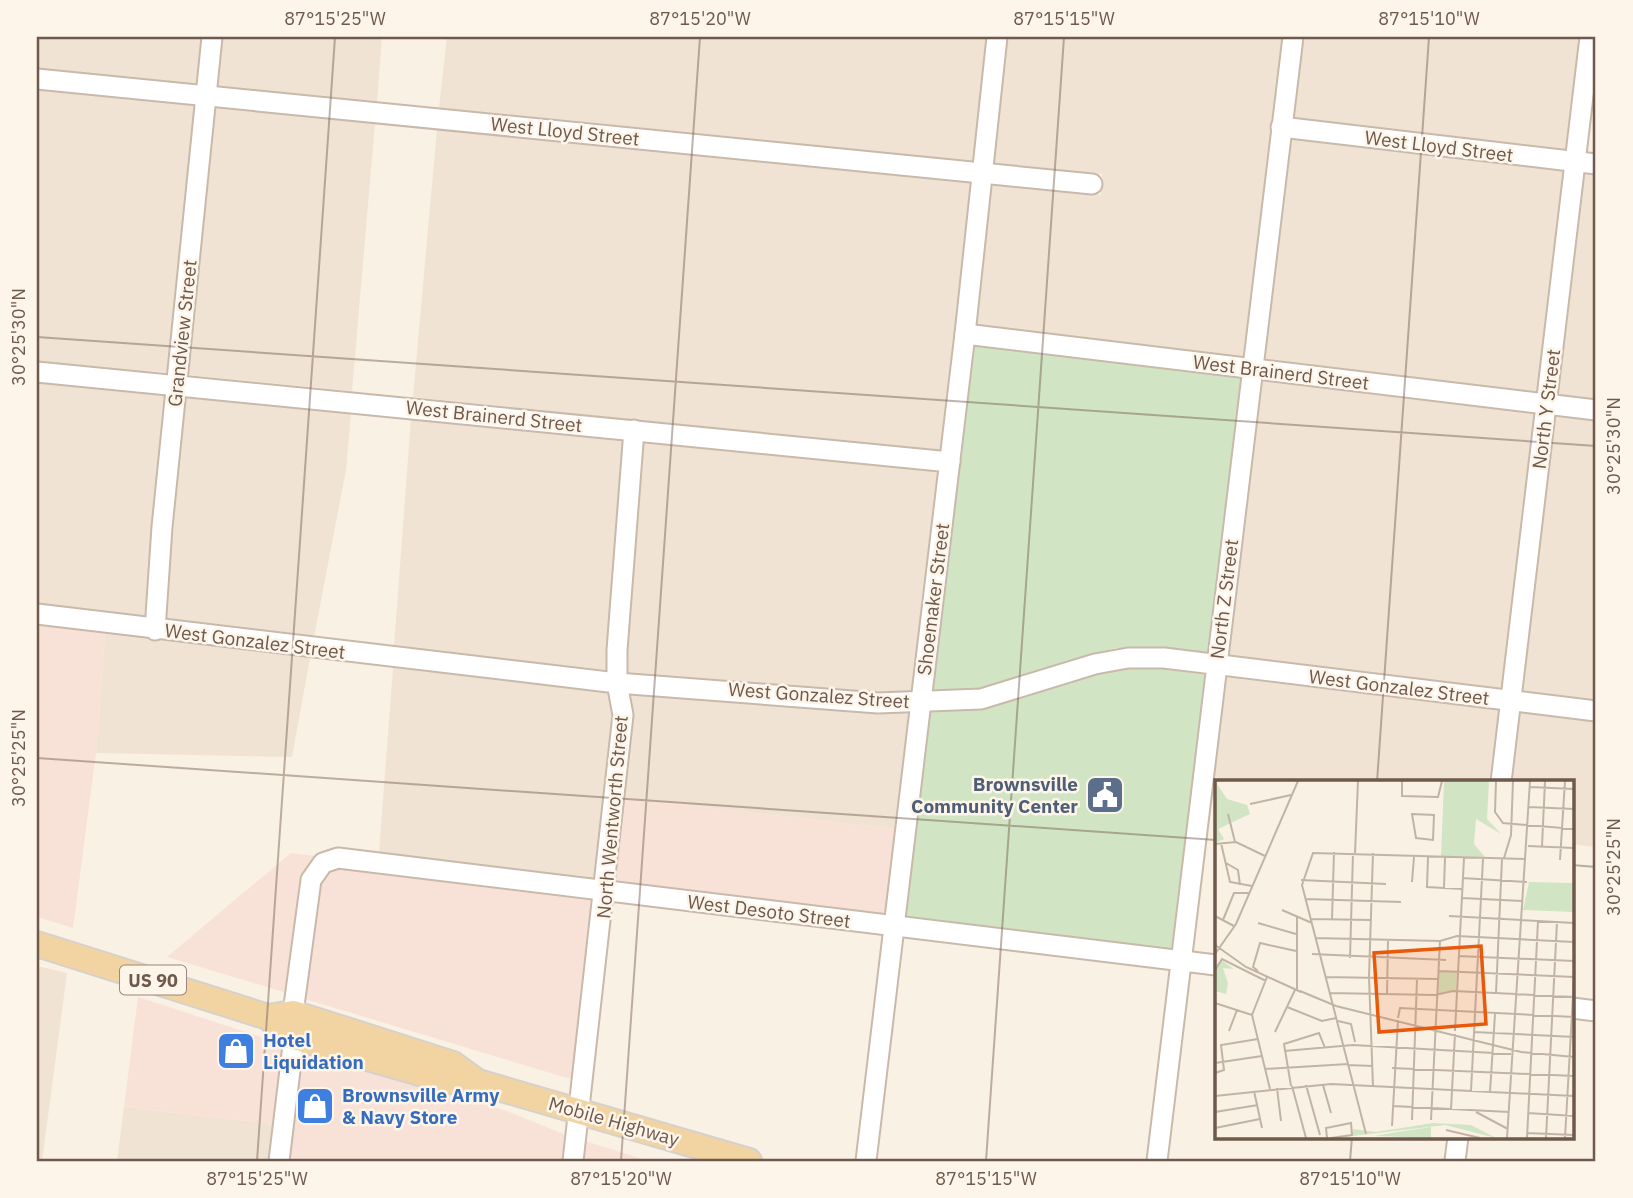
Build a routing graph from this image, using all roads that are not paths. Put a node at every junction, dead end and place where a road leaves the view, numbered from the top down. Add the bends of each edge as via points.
1 (212, 37) edge
2 (998, 37) edge
3 (1293, 37) edge
4 (1590, 37) edge
5 (37, 79) edge
6 (206, 95) junction
7 (1281, 127) junction
8 (1575, 162) junction
9 (1596, 164) edge
10 (984, 174) junction
11 (1092, 184) dead end
12 (965, 334) junction
13 (1252, 368) junction
14 (37, 372) edge
15 (177, 384) junction
16 (1546, 404) junction
17 (1596, 410) edge
18 (634, 430) junction
19 (950, 462) junction
20 (37, 614) edge
21 (155, 630) junction
22 (1216, 666) junction
23 (617, 683) junction
24 (1511, 701) junction
25 (921, 702) junction
26 (1596, 711) edge
27 (1501, 780) edge
28 (606, 891) junction
29 (894, 926) junction
30 (37, 944) edge
31 (1181, 961) junction
32 (1215, 965) edge
33 (1574, 1008) edge
34 (1596, 1011) edge
35 (294, 1025) junction
36 (580, 1111) junction
37 (1458, 1138) edge
38 (279, 1161) edge
39 (573, 1161) edge
40 (749, 1161) edge
41 (866, 1161) edge
42 (1157, 1161) edge
43 (1455, 1161) edge

1 - 6 street, Grandview Street
2 - 10 street, Shoemaker Street
3 - 7 street, North Z Street
4 - 8 street, North Y Street
5 - 6 street, West Lloyd Street
6 - 10 street, West Lloyd Street
6 - 15 street, Grandview Street
7 - 8 street, West Lloyd Street
7 - 13 street, North Z Street
8 - 9 street, West Lloyd Street
8 - 16 street, North Y Street
10 - 11 street, West Lloyd Street
10 - 12 street, Shoemaker Street
12 - 13 street, West Brainerd Street
12 - 19 street, Shoemaker Street
13 - 16 street, West Brainerd Street
13 - 22 street, North Z Street
14 - 15 street, West Brainerd Street
15 - 18 street, West Brainerd Street
15 - 21 street, Grandview Street
16 - 17 street, West Brainerd Street
16 - 24 street, North Y Street
18 - 19 street, West Brainerd Street
18 - 23 street, North Wentworth Street
19 - 25 street, Shoemaker Street
20 - 21 street, West Gonzalez Street
21 - 23 street, West Gonzalez Street
22 - 24 street, West Gonzalez Street
22 - 25 street, West Gonzalez Street via 1164,658 1117,659 981,699
22 - 31 street, North Z Street
23 - 25 street, West Gonzalez Street via 878,703
23 - 28 street, North Wentworth Street via 623,715
24 - 26 street, West Gonzalez Street
24 - 27 street, North Y Street
25 - 29 street, Shoemaker Street
28 - 29 street, West Desoto Street
28 - 35 street, West Desoto Street via 338,858 323,863 311,880
28 - 36 street, North Wentworth Street
29 - 31 street, West Desoto Street
29 - 41 street, Shoemaker Street
30 - 35 main road, Mobile Highway / US 90
31 - 32 street, West Desoto Street
31 - 42 street, North Z Street
33 - 34 street
35 - 36 main road, Mobile Highway / US 90 via 453,1064 478,1082
35 - 38 street
36 - 39 street, North Wentworth Street
36 - 40 main road, Mobile Highway / US 90
37 - 43 street

